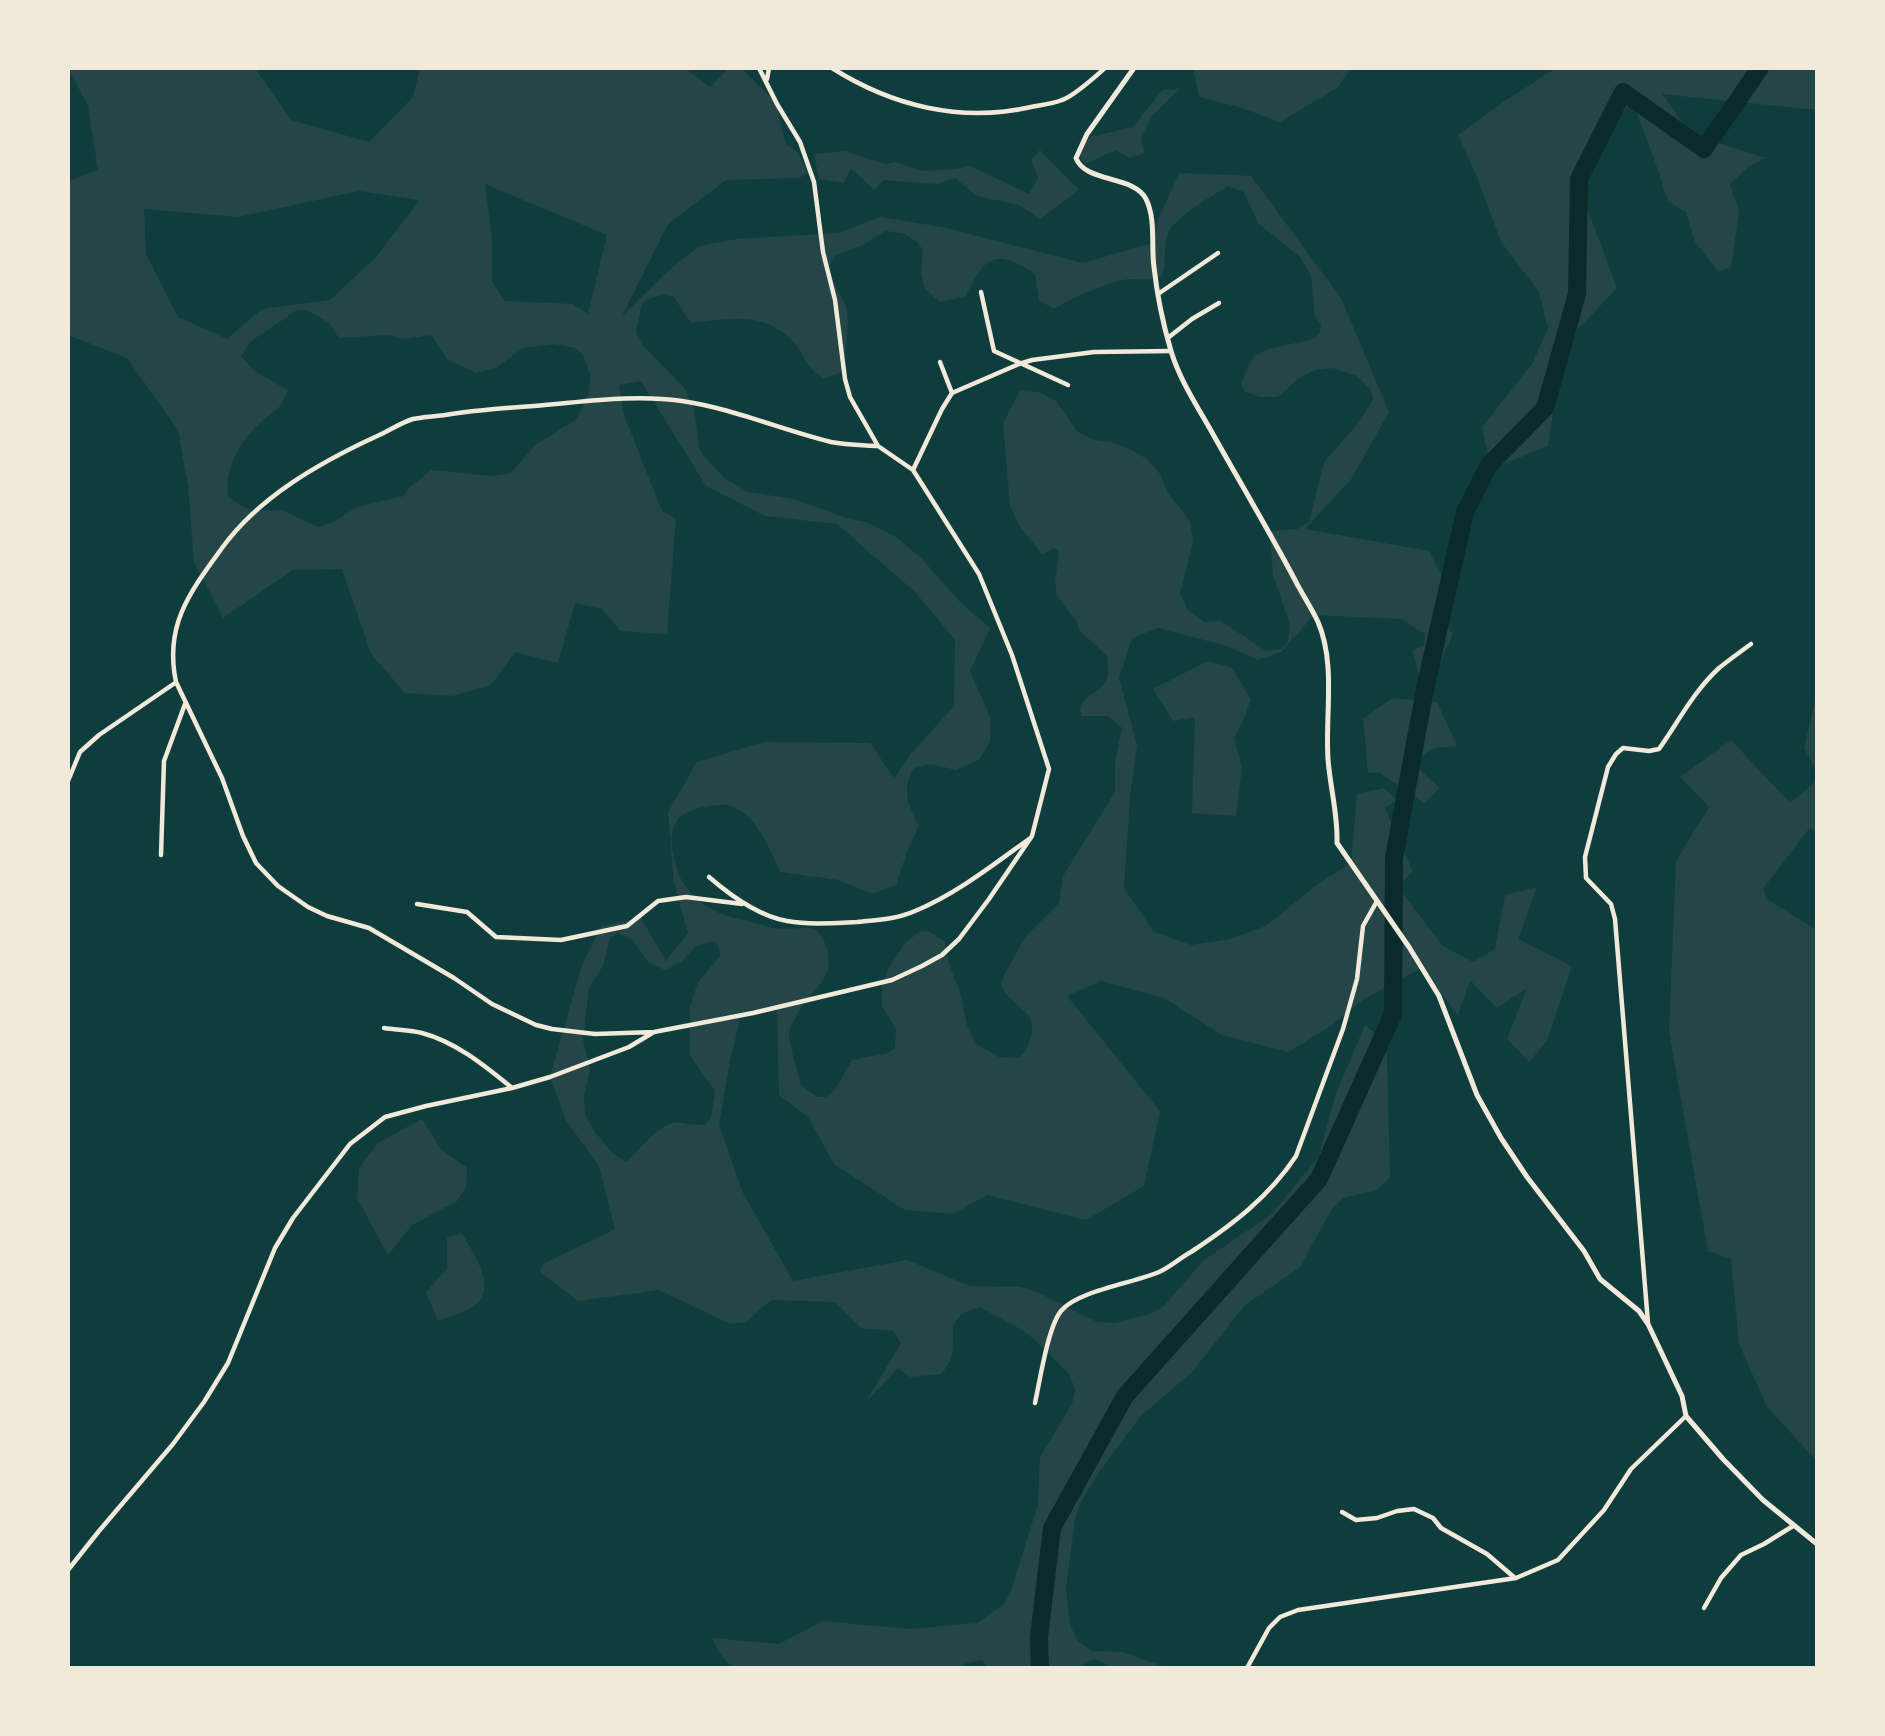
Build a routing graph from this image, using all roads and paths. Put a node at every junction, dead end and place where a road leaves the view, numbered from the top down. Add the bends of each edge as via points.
1 (759, 68) edge
2 (769, 68) edge
3 (832, 68) edge
4 (1105, 68) edge
5 (1134, 68) edge
6 (766, 80) junction
7 (1218, 253) dead end
8 (981, 292) dead end
9 (1158, 295) junction
10 (1219, 303) dead end
11 (1169, 337) junction
12 (1171, 351) junction
13 (940, 362) dead end
14 (1019, 364) junction
15 (1068, 386) dead end
16 (952, 393) junction
17 (878, 446) junction
18 (913, 470) junction
19 (1751, 644) dead end
20 (176, 682) junction
21 (185, 704) junction
22 (68, 781) edge
23 (1032, 836) junction
24 (161, 855) dead end
25 (709, 877) dead end
26 (1377, 901) junction
27 (417, 904) dead end
28 (747, 905) junction
29 (384, 1028) dead end
30 (654, 1032) junction
31 (512, 1088) junction
32 (1648, 1324) junction
33 (1035, 1403) dead end
34 (1686, 1416) junction
35 (1342, 1512) dead end
36 (1793, 1526) junction
37 (1817, 1544) edge
38 (68, 1570) edge
39 (1516, 1578) junction
40 (1704, 1608) dead end
41 (1247, 1668) edge

1 - 6 street
2 - 6 street
3 - 4 street via 881,94 972,113 1014,111 1065,99
5 - 9 street via 1087,134 1076,158 1087,171 1136,189 1146,198
6 - 17 street via 800,142 814,181 845,379
7 - 9 street
8 - 14 street via 995,351
9 - 11 street
10 - 11 street
11 - 12 street
12 - 14 street via 1094,352
12 - 26 street via 1325,641 1328,759 1338,843
13 - 16 street
14 - 15 street
14 - 16 street
16 - 18 street
17 - 18 street
17 - 20 street via 834,443 685,401 651,398 481,409 413,420 304,475 242,523 184,605 172,646
18 - 23 street via 979,575 1012,655 1049,769
19 - 32 street via 1719,668 1658,749 1623,748 1616,754 1608,767 1585,857 1586,878 1611,904 1615,919
20 - 21 street
20 - 22 street via 80,752
21 - 24 street via 164,761
21 - 30 street via 222,778 256,863 293,898 327,916 369,928 492,1004 536,1025 595,1034
23 - 28 street via 957,889 904,916 822,924 785,921
23 - 30 street via 959,939 922,966 878,983
25 - 28 street
26 - 32 street via 1439,996 1477,1095 1501,1138 1600,1279
26 - 33 street via 1363,926 1357,979 1343,1029 1288,1169 1233,1222 1164,1269 1074,1299 1062,1309 1054,1323
27 - 28 street via 467,912 496,937 561,940 627,926 658,901 686,897
29 - 31 street via 423,1033 443,1041
30 - 31 street via 629,1047
31 - 38 street via 385,1117 350,1144 275,1248 228,1363 204,1402
32 - 34 street via 1682,1396
34 - 36 street via 1747,1484
34 - 39 street via 1631,1469 1604,1510 1558,1560
35 - 39 street via 1356,1520 1414,1509 1488,1554
36 - 37 street
36 - 40 street via 1741,1555
39 - 41 street via 1298,1610 1280,1617 1269,1628

